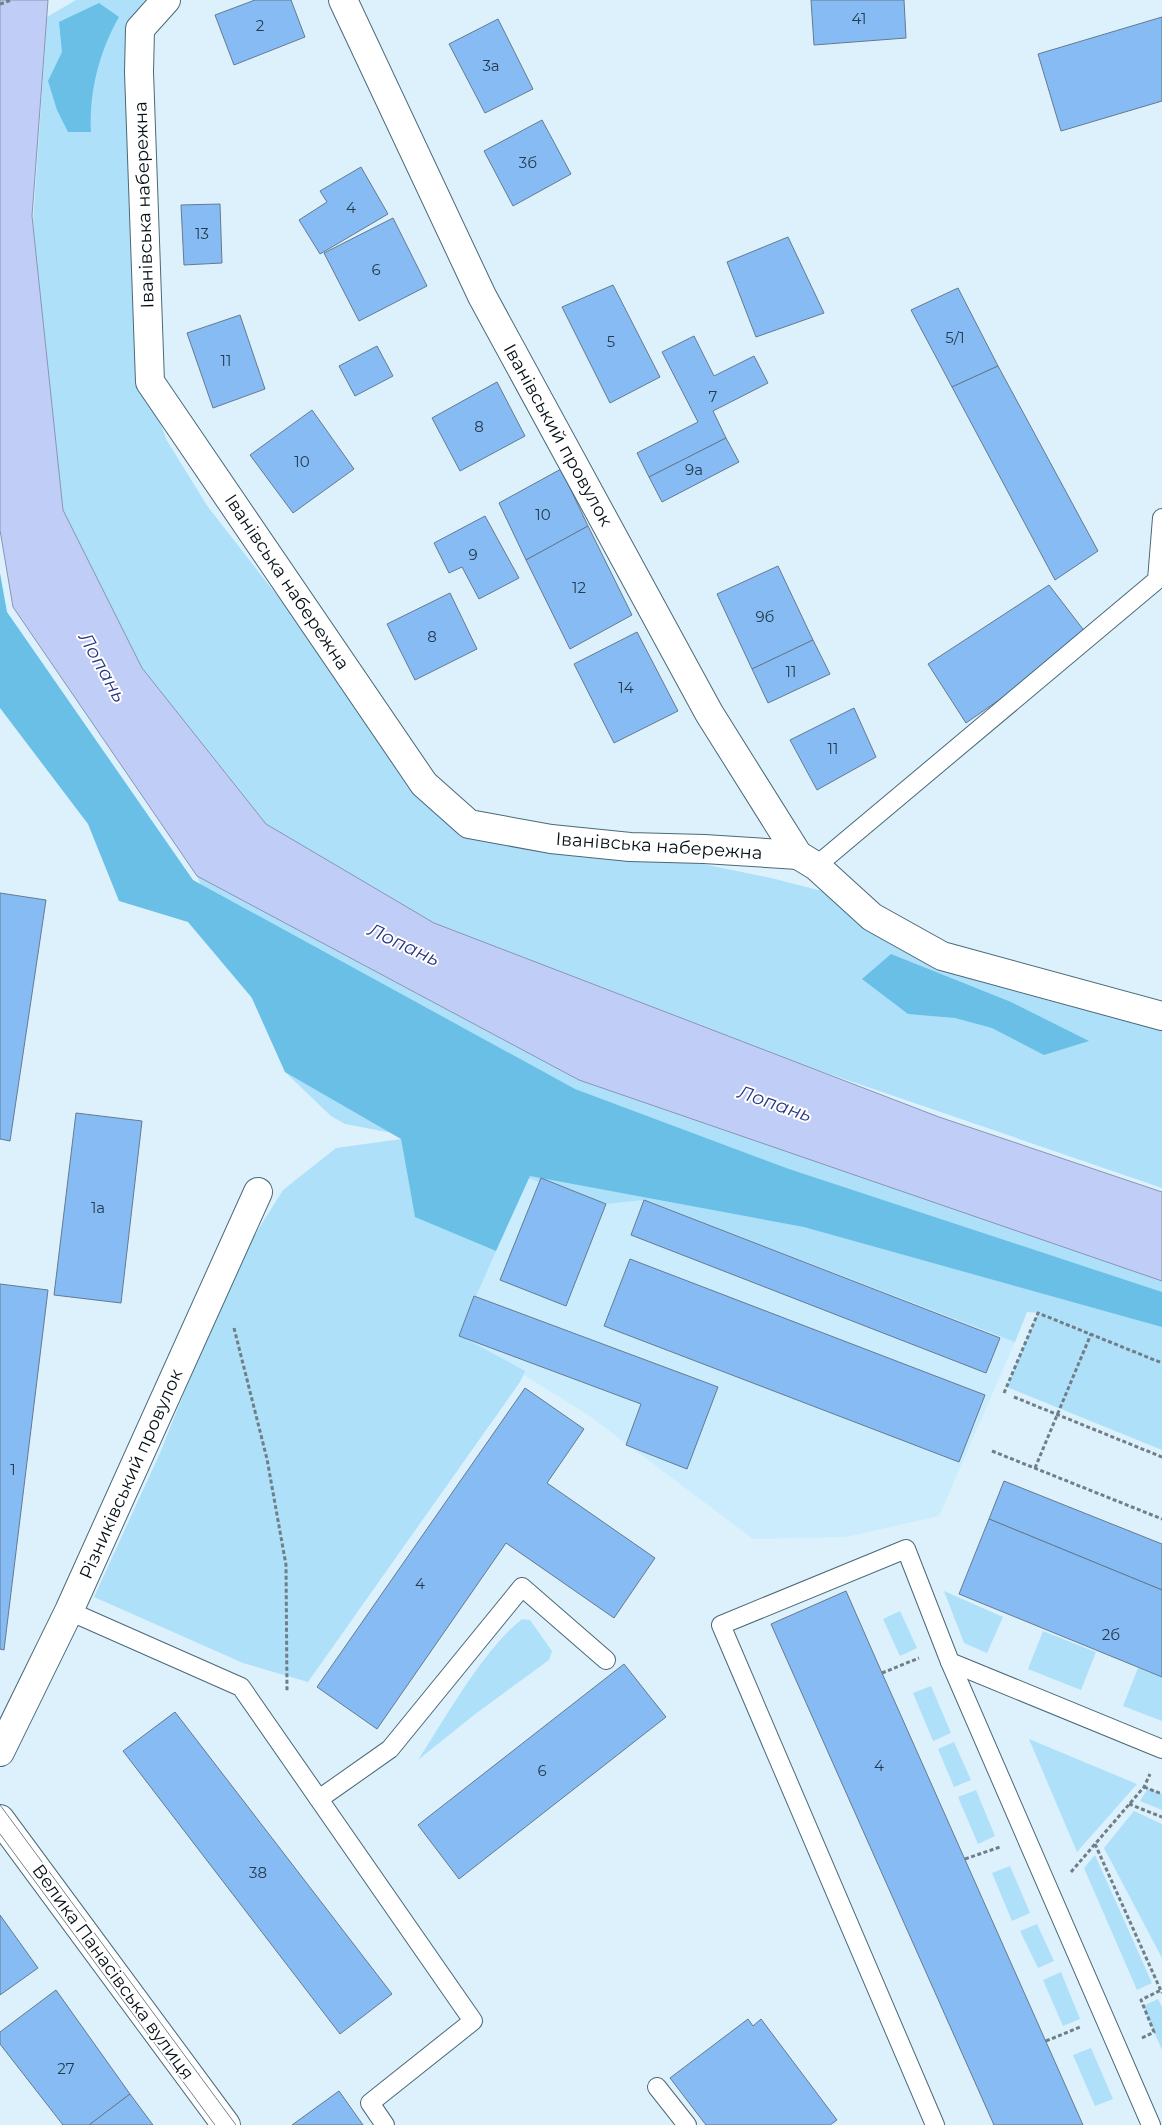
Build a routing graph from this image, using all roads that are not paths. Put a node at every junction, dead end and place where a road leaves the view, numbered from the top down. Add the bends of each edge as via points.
1 (166, 0) edge
2 (343, 0) edge
3 (1162, 518) edge
4 (807, 861) junction
5 (1162, 1016) edge
6 (258, 1192) dead end
7 (70, 1611) junction
8 (606, 1660) dead end
9 (950, 1662) junction
10 (1162, 1750) edge
11 (0, 1752) edge
12 (319, 1799) junction
13 (0, 1819) edge
14 (657, 2088) dead end
15 (226, 2125) edge
16 (385, 2125) edge
17 (687, 2125) edge
18 (935, 2125) edge
19 (1151, 2125) edge

1 - 4 street, Іванівська набережна via 140,30 150,382 424,784 470,824 552,839 630,847 704,849
2 - 4 street, Іванівський провулок via 482,296 709,713
3 - 4 lane via 1157,580
4 - 5 street, Іванівський провулок via 872,917 942,956
6 - 7 street, Різниківський провулок
7 - 11 street, Різниківський провулок
7 - 12 lane via 242,1688
8 - 12 lane via 522,1587 390,1749
9 - 10 lane
9 - 18 lane via 906,1549 721,1625
9 - 19 lane
12 - 16 lane via 473,2021 370,2103
13 - 15 street, Велика Панасівська вулиця
14 - 17 lane

